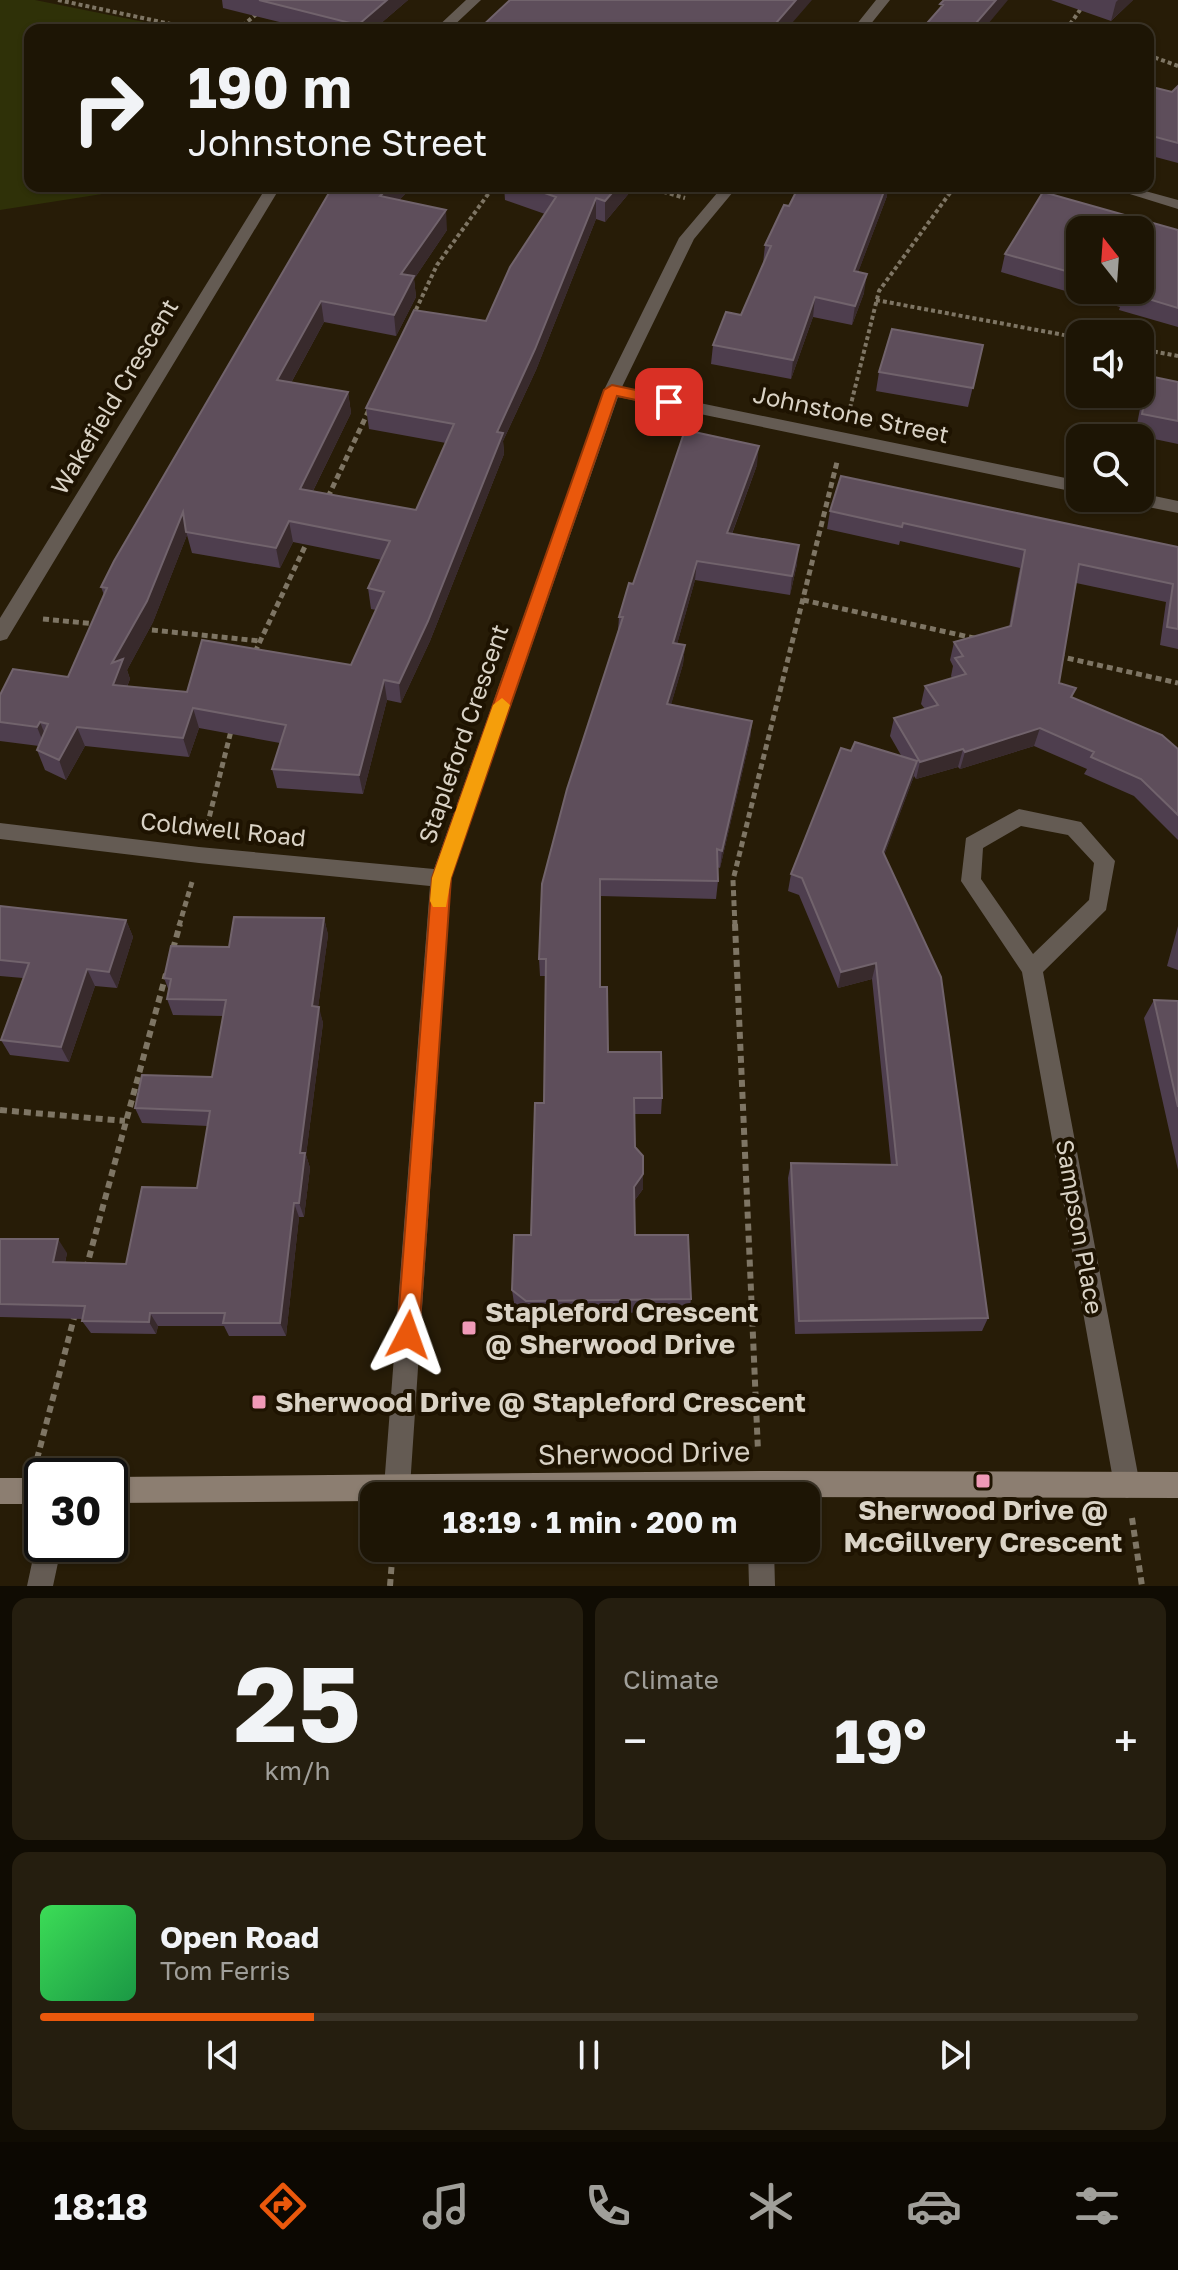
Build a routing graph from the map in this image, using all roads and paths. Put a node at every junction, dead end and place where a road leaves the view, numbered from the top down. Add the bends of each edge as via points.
1 (58, 0) edge
2 (474, 0) edge
3 (883, 0) edge
4 (1087, 0) edge
5 (262, 10) edge
6 (171, 24) edge
7 (244, 24) edge
8 (448, 24) edge
9 (864, 24) edge
10 (1070, 24) edge
11 (1154, 57) edge
12 (1178, 66) edge
13 (270, 192) edge
14 (490, 192) edge
15 (663, 192) edge
16 (726, 192) edge
17 (951, 192) edge
18 (1132, 192) edge
19 (1178, 205) edge
20 (713, 207) junction
21 (876, 300) junction
22 (410, 323) edge
23 (1066, 335) edge
24 (1154, 352) edge
25 (1178, 356) edge
26 (612, 390) junction
27 (376, 395) edge
28 (843, 438) junction
29 (1066, 484) edge
30 (1154, 502) edge
31 (1178, 507) edge
32 (322, 511) edge
33 (315, 525) edge
34 (803, 600) junction
35 (11, 616) junction
36 (105, 625) edge
37 (136, 628) edge
38 (0, 634) edge
39 (983, 640) edge
40 (260, 641) junction
41 (1043, 653) edge
42 (251, 662) edge
43 (1178, 683) edge
44 (234, 718) edge
45 (0, 831) edge
46 (199, 855) junction
47 (441, 878) junction
48 (1032, 969) junction
49 (0, 1110) edge
50 (125, 1121) junction
51 (85, 1275) edge
52 (77, 1306) edge
53 (42, 1458) edge
54 (397, 1482) edge
55 (760, 1482) edge
56 (1127, 1485) junction
57 (1178, 1485) edge
58 (360, 1487) edge
59 (820, 1489) edge
60 (128, 1490) edge
61 (0, 1491) edge
62 (24, 1491) edge
63 (45, 1562) edge
64 (392, 1562) edge
65 (761, 1562) edge
66 (40, 1586) edge
67 (390, 1586) edge
68 (762, 1586) edge
69 (1142, 1586) edge

1 - 6 path
2 - 8 street
3 - 9 street
4 - 10 path
5 - 7 path
11 - 12 path
13 - 35 street, Wakefield Crescent
14 - 22 path via 437,265
15 - 20 path
16 - 20 street, Stapleford Crescent
17 - 21 path
18 - 19 street
20 - 26 street, Stapleford Crescent via 687,238
21 - 23 path
21 - 28 path
24 - 25 path
26 - 28 street, Johnstone Street
26 - 47 street, Stapleford Crescent
27 - 32 path
28 - 29 street, Johnstone Street
28 - 34 path
30 - 31 street
33 - 40 path
34 - 39 path
34 - 55 path via 733,880
35 - 36 path
35 - 38 street, Wakefield Crescent
37 - 40 path
40 - 42 path
41 - 43 path
44 - 46 path
45 - 46 street, Coldwell Road
46 - 47 street, Coldwell Road
46 - 50 path
47 - 54 street, Stapleford Crescent
48 - 48 street, Sampson Place via 1099,904 1105,861 1074,828 1019,817 973,844 971,881
48 - 56 street, Sampson Place
49 - 50 path
50 - 51 path
52 - 53 path
56 - 57 street, Sherwood Drive
56 - 59 street, Sherwood Drive
56 - 69 path
58 - 60 street, Sherwood Drive
61 - 62 street
63 - 66 street
64 - 67 path
65 - 68 street

